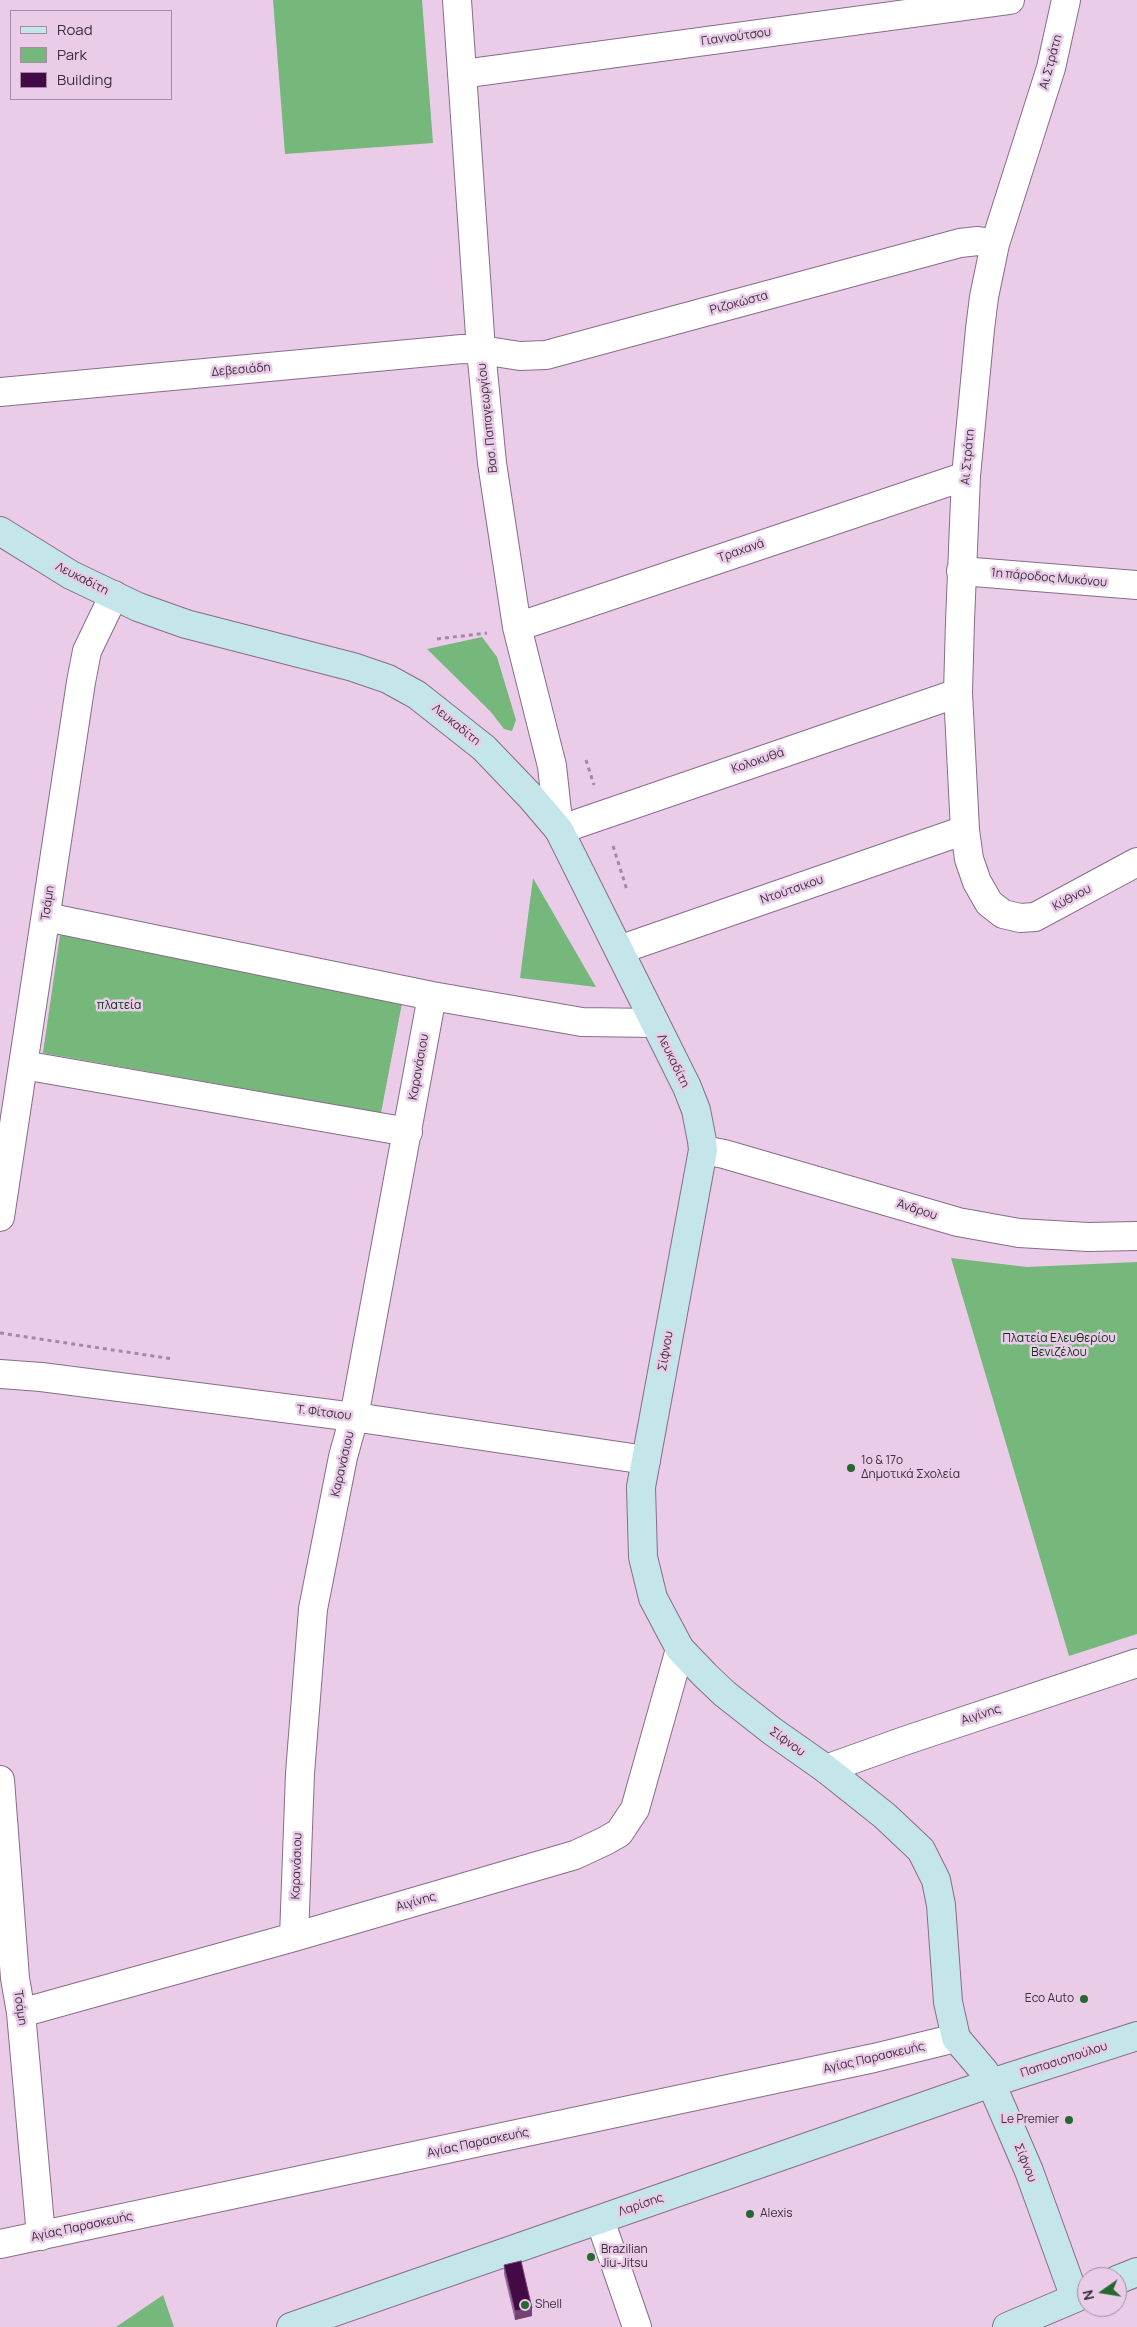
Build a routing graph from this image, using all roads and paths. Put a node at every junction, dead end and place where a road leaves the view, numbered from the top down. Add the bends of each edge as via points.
1 (457, 0) edge
2 (1010, 0) edge
3 (1066, 0) edge
4 (462, 74) junction
5 (995, 244) junction
6 (481, 350) junction
7 (0, 392) edge
8 (966, 476) junction
9 (0, 531) edge
10 (961, 571) junction
11 (1137, 585) edge
12 (114, 595) junction
13 (517, 627) junction
14 (468, 636) dead end
15 (437, 639) dead end
16 (958, 693) junction
17 (583, 752) dead end
18 (603, 815) junction
19 (559, 830) junction
20 (965, 830) junction
21 (1137, 862) edge
22 (1003, 914) joint
23 (46, 918) junction
24 (644, 941) junction
25 (618, 950) junction
26 (432, 996) junction
27 (655, 1023) junction
28 (23, 1065) junction
29 (408, 1132) junction
30 (703, 1150) junction
31 (0, 1217) edge
32 (1137, 1236) edge
33 (0, 1333) edge
34 (174, 1359) dead end
35 (0, 1374) edge
36 (354, 1417) junction
37 (646, 1460) junction
38 (680, 1649) junction
39 (1137, 1663) edge
40 (826, 1769) junction
41 (0, 1780) edge
42 (294, 1938) junction
43 (8, 1979) edge
44 (21, 2013) junction
45 (1137, 2036) edge
46 (956, 2038) junction
47 (991, 2083) junction
48 (600, 2220) junction
49 (41, 2236) junction
50 (0, 2244) edge
51 (1077, 2285) edge
52 (1077, 2297) edge
53 (291, 2327) edge
54 (637, 2327) edge
55 (1007, 2327) edge

1 - 4 street, Βασ. Παπαγεωργίου
2 - 4 street, Γιαννούτσου
3 - 5 street, Αι Στράτη via 1051,68
4 - 6 street, Βασ. Παπαγεωργίου
5 - 6 street, Ριζοκώστα via 978,241 960,243 546,355 520,356
5 - 8 street, Αι Στράτη via 980,329
6 - 7 street, Δεβεσιάδη via 462,349
6 - 13 street, Βασ. Παπαγεωργίου via 492,463
8 - 10 street, Αι Στράτη
8 - 13 street, Τραχανά
9 - 12 street, Λευκαδίτη via 71,575
10 - 11 street, 1η πάροδος Μυκόνου
10 - 16 street, Αι Στράτη
12 - 19 street, Λευκαδίτη via 186,624 353,668 396,683 417,695 484,748
12 - 23 street, Τσάμη via 87,651
13 - 19 street, Βασ. Παπαγεωργίου via 552,766
14 - 15 path
16 - 18 street, Κολοκυθά
16 - 20 street, Αι Στράτη
17 - 18 path
18 - 19 street, Κολοκυθά
18 - 24 path
19 - 25 street, Λευκαδίτη
20 - 22 street, Αι Στράτη via 976,882 989,903
20 - 24 street, Ντούτσικου
21 - 22 street, Κύθνου via 1035,917
23 - 26 street
23 - 28 street, Τσάμη
24 - 25 street, Ντούτσικου
25 - 27 street, Λευκαδίτη
26 - 27 street via 582,1022
26 - 29 street, Καρανάσιου
27 - 30 street, Λευκαδίτη via 687,1088 700,1124
28 - 29 street
28 - 31 street, Τσάμη
29 - 36 street, Καρανάσιου
30 - 32 street, Άνδρου via 734,1156 958,1222 1019,1233
30 - 37 street, Σίφνου
33 - 34 path
35 - 36 street, Τ. Φίτσιου
36 - 37 street, Τ. Φίτσιου
36 - 42 street, Καρανάσιου via 312,1609 300,1773
37 - 38 street, Σίφνου via 641,1488 643,1557 653,1598
38 - 40 street, Σίφνου via 725,1694
38 - 42 street, Αιγίνης via 634,1809 619,1833 575,1855
39 - 40 street, Αιγίνης
40 - 46 street, Σίφνου via 906,1834 921,1850 930,1867 941,1905 947,1992
41 - 43 street, Τσάμη
42 - 44 street, Αιγίνης
43 - 44 street, Τσάμη
44 - 49 street, Τσάμη
45 - 47 street, Παπασιοπούλου
46 - 47 street, Σίφνου
46 - 49 street, Αγίας Παρασκευής
47 - 48 street, Λαρίσης
47 - 51 street, Σίφνου
48 - 53 street, Λαρίσης
48 - 54 street
49 - 50 street, Αγίας Παρασκευής
52 - 55 street

